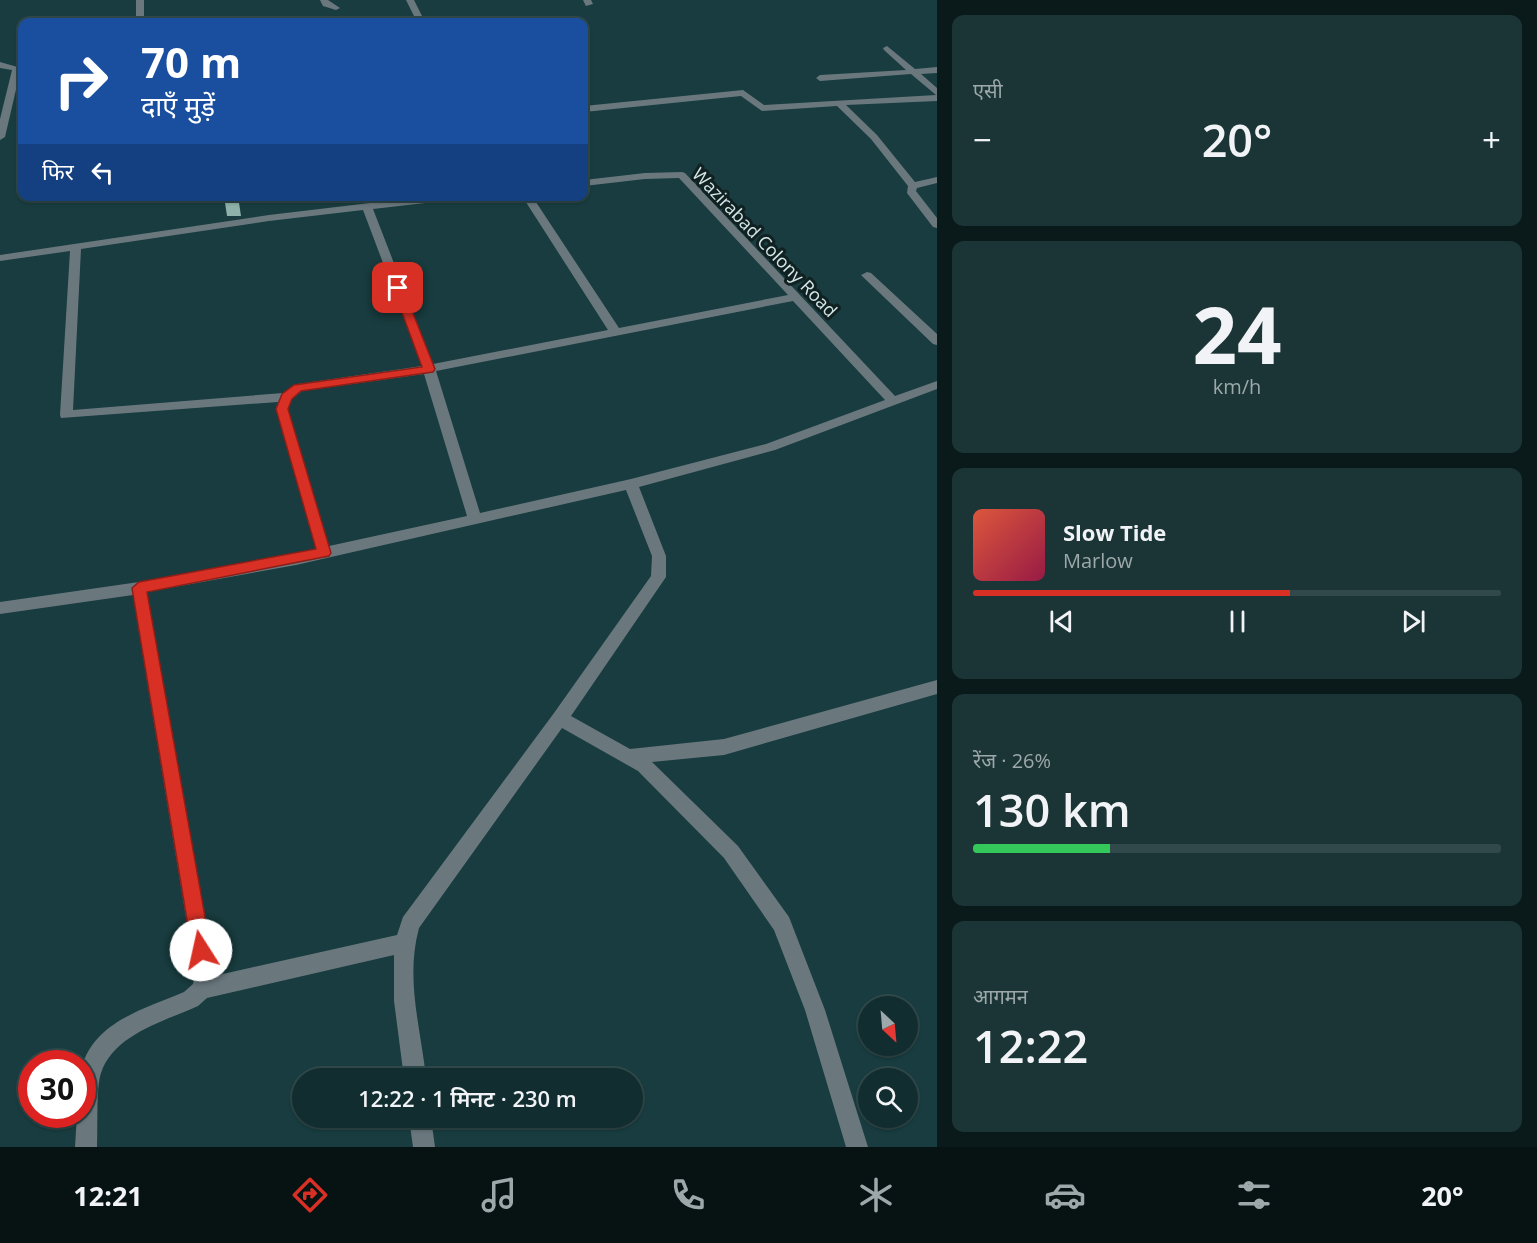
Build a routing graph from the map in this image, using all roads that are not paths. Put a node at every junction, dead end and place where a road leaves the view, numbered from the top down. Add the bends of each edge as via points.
1 (140, 0) edge
2 (324, 0) edge
3 (410, 0) edge
4 (336, 8) dead end
5 (140, 18) edge
6 (419, 18) edge
7 (887, 48) dead end
8 (0, 65) edge
9 (937, 70) edge
10 (913, 72) junction
11 (820, 78) dead end
12 (937, 93) edge
13 (937, 98) edge
14 (839, 103) junction
15 (588, 109) edge
16 (0, 137) edge
17 (937, 180) edge
18 (588, 183) edge
19 (913, 186) junction
20 (412, 201) edge
21 (530, 201) edge
22 (367, 207) junction
23 (937, 225) edge
24 (76, 246) junction
25 (0, 258) edge
26 (867, 275) dead end
27 (796, 297) junction
28 (616, 333) junction
29 (937, 341) edge
30 (429, 369) junction
31 (937, 385) edge
32 (286, 397) junction
33 (893, 401) junction
34 (631, 484) junction
35 (475, 519) junction
36 (324, 553) junction
37 (139, 588) junction
38 (0, 608) edge
39 (937, 687) edge
40 (560, 718) junction
41 (628, 757) junction
42 (404, 943) junction
43 (202, 989) junction
44 (414, 1068) edge
45 (421, 1128) edge
46 (86, 1147) edge
47 (424, 1147) edge
48 (856, 1147) edge

1 - 5 street
2 - 4 street
3 - 6 street
7 - 10 street
8 - 16 street via 17,68
9 - 10 street
10 - 11 street
10 - 12 street
13 - 14 street
14 - 15 street via 762,108 743,93
14 - 19 street via 874,137
17 - 19 street
18 - 27 street, Wazirabad Colony Road via 682,175
19 - 23 street via 911,191
20 - 22 street
21 - 28 street
22 - 24 street
22 - 30 street
24 - 25 street
24 - 32 street via 66,416
26 - 29 street
27 - 28 street
27 - 33 street, Wazirabad Colony Road
28 - 30 street
30 - 32 street via 298,388
30 - 35 street
31 - 33 street
32 - 36 street via 282,409
33 - 34 street via 771,447
34 - 35 street
34 - 40 street via 659,556 658,577
35 - 36 street
36 - 37 street
37 - 38 street
37 - 43 street via 205,972
39 - 41 street via 724,747
40 - 41 street
40 - 42 street via 410,924
41 - 48 street via 644,766 731,852 782,924 815,1010
42 - 43 street
42 - 44 street via 401,967
43 - 46 street via 191,999 123,1029 102,1049 90,1072
45 - 47 street

